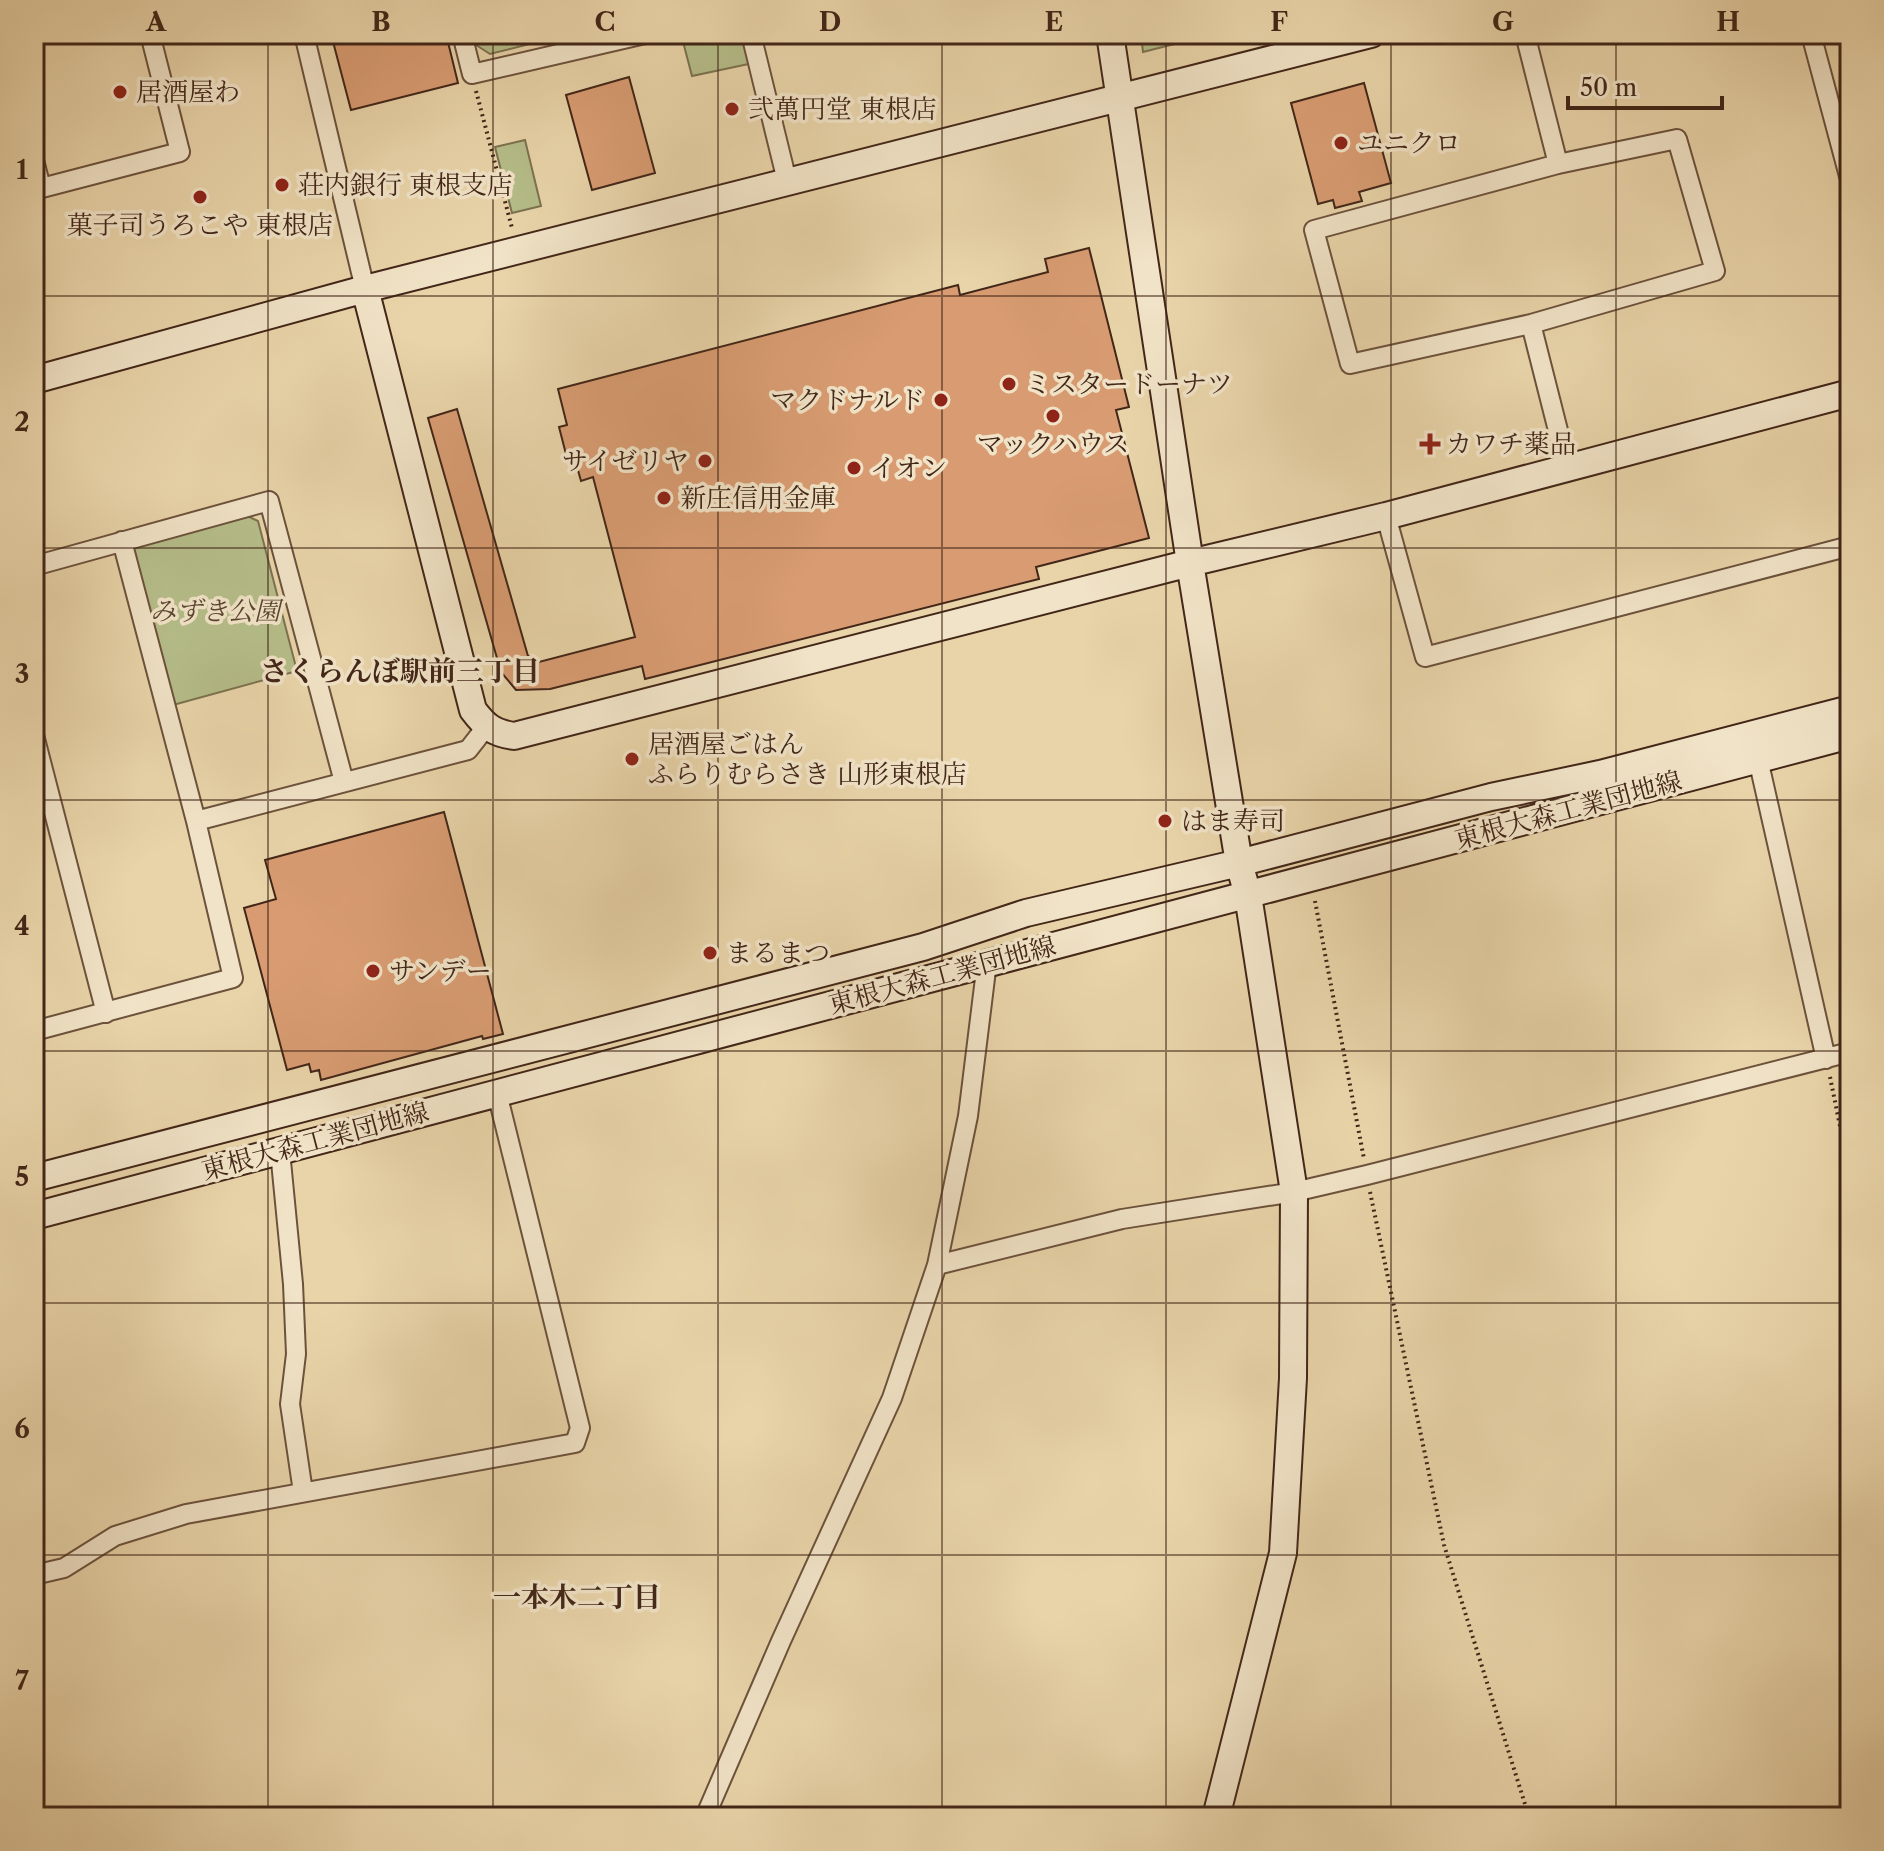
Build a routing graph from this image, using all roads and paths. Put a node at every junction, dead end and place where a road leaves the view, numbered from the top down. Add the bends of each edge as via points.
1 (150, 34) edge
2 (304, 34) edge
3 (462, 34) edge
4 (645, 34) edge
5 (751, 34) edge
6 (1110, 34) edge
7 (1371, 34) edge
8 (1525, 34) edge
9 (1811, 34) edge
10 (610, 38) edge
11 (472, 74) junction
12 (1119, 97) junction
13 (34, 160) edge
14 (1558, 164) junction
15 (1850, 180) edge
16 (787, 181) junction
17 (38, 189) edge
18 (512, 228) dead end
19 (365, 289) junction
20 (1531, 324) junction
21 (34, 380) edge
22 (1850, 393) edge
23 (1567, 466) junction
24 (1386, 516) junction
25 (122, 541) junction
26 (1850, 546) edge
27 (1190, 563) junction
28 (34, 566) edge
29 (1850, 709) edge
30 (486, 727) junction
31 (34, 735) edge
32 (1850, 735) edge
33 (1758, 759) junction
34 (344, 782) junction
35 (196, 821) junction
36 (1239, 863) junction
37 (1311, 879) junction
38 (1248, 895) junction
39 (987, 962) junction
40 (106, 1013) junction
41 (34, 1031) edge
42 (1850, 1052) edge
43 (1826, 1059) junction
44 (497, 1093) junction
45 (280, 1151) junction
46 (1367, 1175) junction
47 (1850, 1175) edge
48 (34, 1178) edge
49 (1294, 1192) junction
50 (34, 1216) edge
51 (937, 1265) junction
52 (303, 1492) junction
53 (34, 1575) edge
54 (705, 1817) edge
55 (1216, 1817) edge
56 (1529, 1817) edge

1 - 17 street via 180,152
2 - 19 street
3 - 11 street
4 - 10 street
5 - 16 street
6 - 12 street
7 - 12 street
8 - 14 street
9 - 15 street
10 - 11 street
11 - 18 path
12 - 16 street
12 - 27 street
13 - 17 street
14 - 20 street via 1677,139 1715,271
14 - 20 street via 1314,230 1350,364
16 - 19 street
19 - 21 street
19 - 30 street via 473,710
20 - 23 street
22 - 23 street
23 - 24 street
24 - 26 street via 1425,657
24 - 27 street
25 - 28 street
25 - 34 street via 269,501
25 - 35 street
27 - 30 street via 514,736
27 - 36 street
29 - 36 street, 東根大森工業団地線
30 - 34 street via 468,750
31 - 40 street
32 - 33 street, 東根大森工業団地線
33 - 37 street, 東根大森工業団地線
33 - 43 street
34 - 35 street
35 - 40 street via 233,978
36 - 38 street
36 - 48 street, 東根大森工業団地線 via 1026,913 923,947
37 - 38 street, 東根大森工業団地線
37 - 46 path
38 - 39 street, 東根大森工業団地線
38 - 49 street
39 - 44 street, 東根大森工業団地線
39 - 51 street via 968,1116
40 - 41 street
42 - 43 street
43 - 46 street
43 - 47 path
44 - 45 street, 東根大森工業団地線
44 - 52 street via 580,1428 575,1443
45 - 50 street, 東根大森工業団地線
45 - 52 street via 296,1354 290,1404
46 - 49 street
46 - 56 path via 1444,1545
49 - 51 street via 1122,1219
49 - 55 street via 1293,1378 1283,1553
51 - 54 street via 892,1398
52 - 53 street via 132,1529 64,1568

